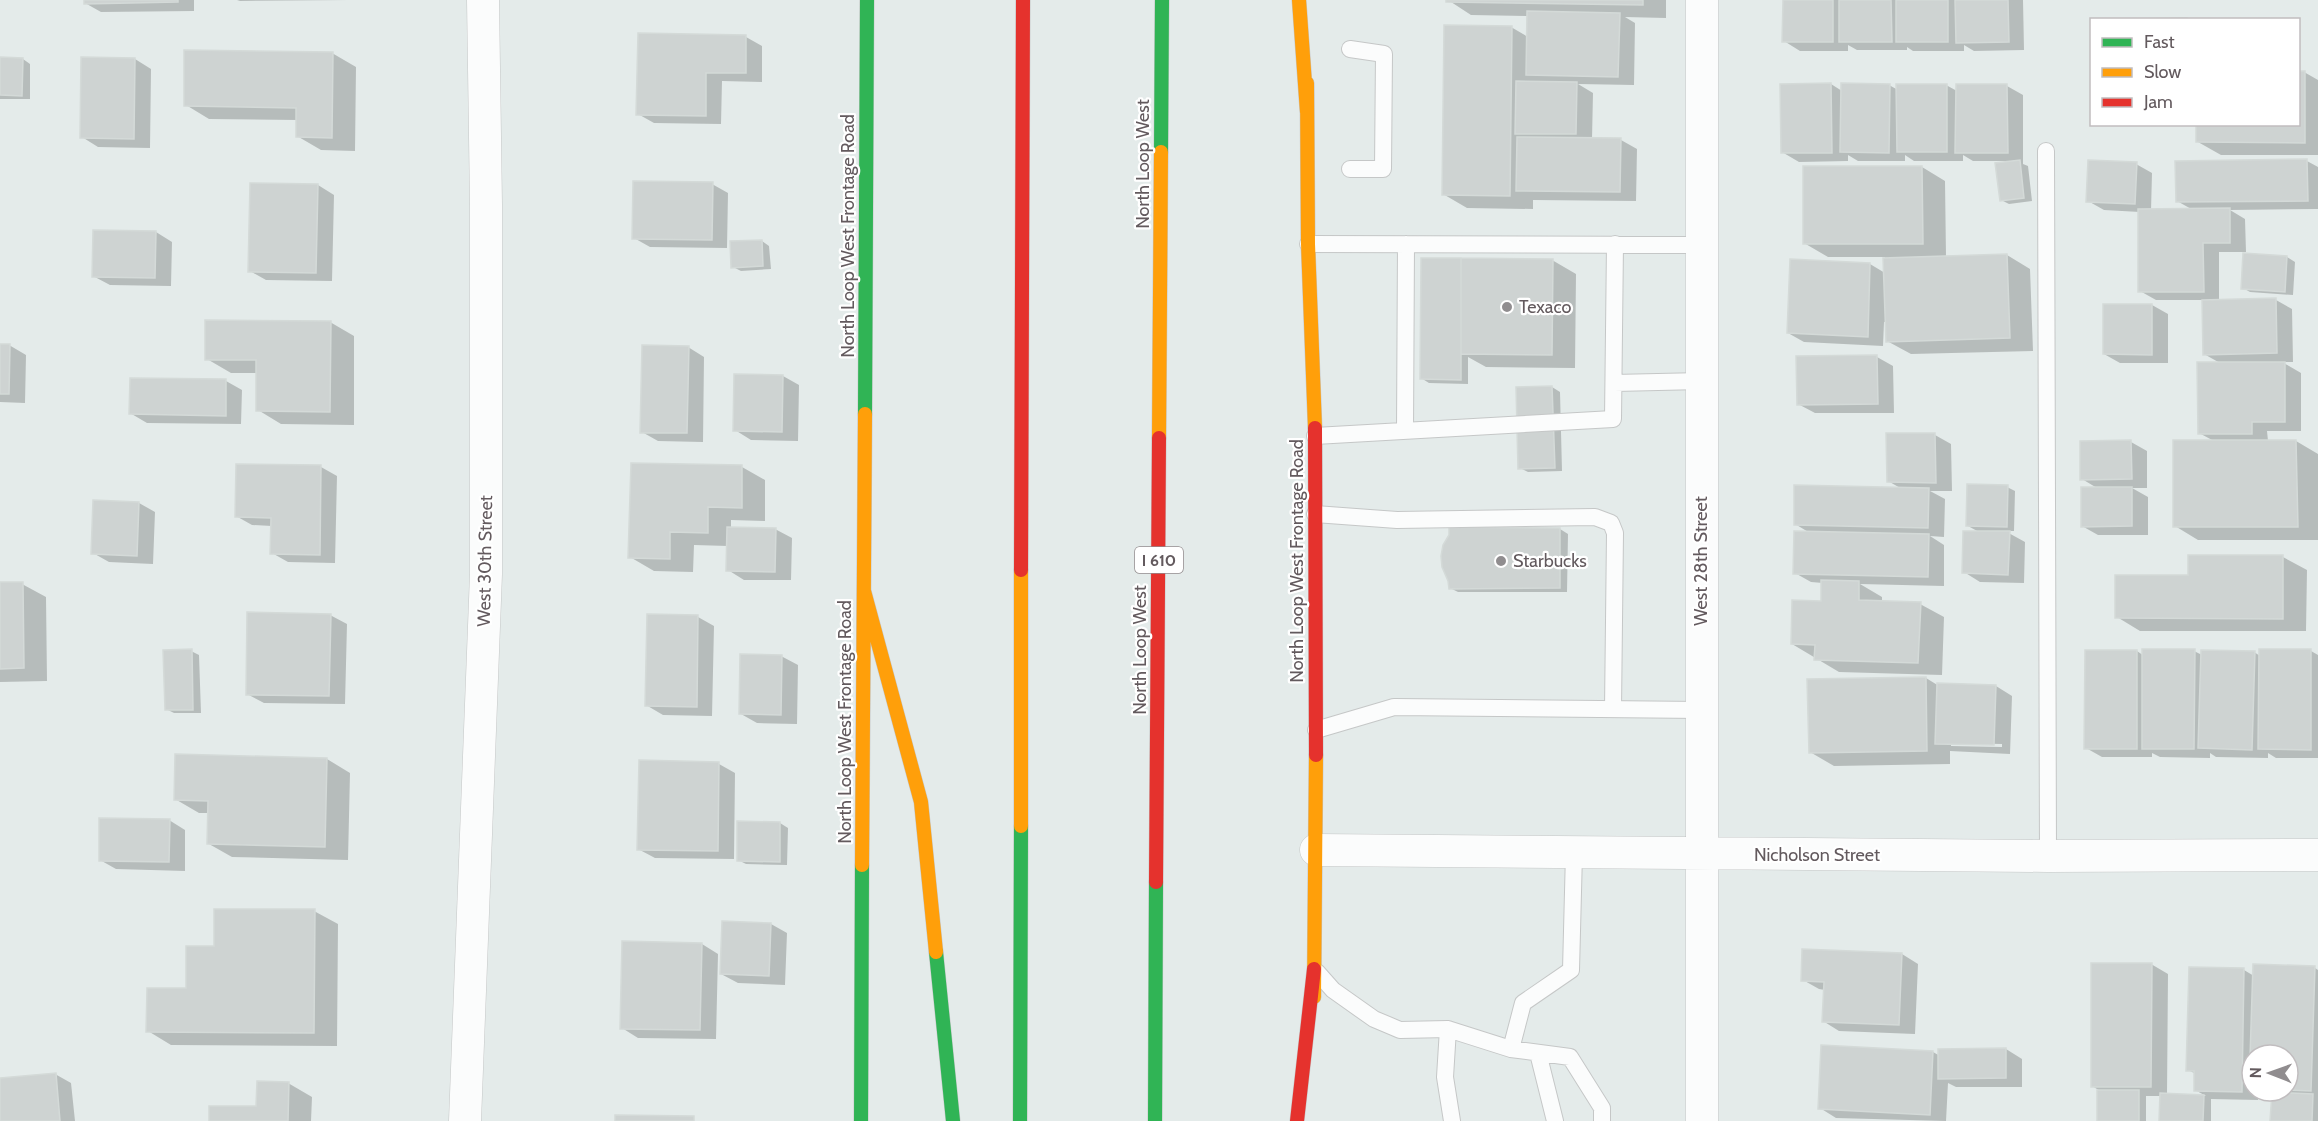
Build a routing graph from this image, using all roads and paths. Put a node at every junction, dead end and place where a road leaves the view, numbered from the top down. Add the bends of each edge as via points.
1 (483, 0) edge
2 (867, 0) edge
3 (1023, 0) edge
4 (1162, 0) edge
5 (1299, 0) edge
6 (1307, 0) edge
7 (1702, 0) edge
8 (1350, 49) dead end
9 (1307, 112) junction
10 (2046, 151) dead end
11 (1350, 169) dead end
12 (1308, 244) junction
13 (1406, 244) junction
14 (1616, 244) junction
15 (1702, 245) junction
16 (1701, 381) junction
17 (1614, 383) junction
18 (1405, 431) junction
19 (1315, 436) junction
20 (1315, 514) junction
21 (864, 591) junction
22 (1613, 710) junction
23 (1701, 710) junction
24 (1316, 730) junction
25 (1317, 850) junction
26 (1574, 853) junction
27 (1701, 854) junction
28 (2318, 855) edge
29 (2048, 856) junction
30 (1314, 969) junction
31 (1448, 1029) junction
32 (1511, 1049) junction
33 (1538, 1053) junction
34 (1314, 1098) dead end
35 (465, 1121) edge
36 (861, 1121) edge
37 (953, 1121) edge
38 (1020, 1121) edge
39 (1155, 1121) edge
40 (1297, 1121) edge
41 (1452, 1121) edge
42 (1555, 1121) edge
43 (1602, 1121) edge
44 (1702, 1121) edge

1 - 35 street, West 30th Street via 486,574
2 - 21 main road, North Loop West Frontage Road
3 - 38 main road
4 - 39 main road, North Loop West / I 610
5 - 9 main road
6 - 9 main road, North Loop West Frontage Road
7 - 15 street, West 28th Street
8 - 11 lane via 1384,54 1383,169
9 - 12 main road, North Loop West Frontage Road
10 - 29 lane
12 - 13 lane
12 - 19 main road, North Loop West Frontage Road
13 - 14 lane
13 - 18 lane
14 - 15 lane
14 - 17 lane
15 - 16 street, West 28th Street
16 - 17 lane
16 - 23 street, West 28th Street
17 - 18 lane via 1613,419
18 - 19 lane
19 - 20 main road, North Loop West Frontage Road
20 - 22 lane via 1397,520 1595,517 1611,523
20 - 24 main road, North Loop West Frontage Road
21 - 36 main road, North Loop West Frontage Road
21 - 37 main road via 921,802
22 - 23 lane
22 - 24 lane via 1394,707
23 - 27 street, West 28th Street
24 - 25 main road, North Loop West Frontage Road
25 - 26 street, Nicholson Street
25 - 30 main road, North Loop West Frontage Road
26 - 27 street, Nicholson Street
26 - 32 lane via 1571,970 1523,1003
27 - 29 street, Nicholson Street
27 - 44 street, West 28th Street
28 - 29 street, Nicholson Street
30 - 31 lane via 1333,990 1374,1019 1400,1030
30 - 34 main road, North Loop West Frontage Road
30 - 40 main road
31 - 32 lane
31 - 41 lane via 1445,1077
32 - 33 lane
33 - 42 lane
33 - 43 lane via 1570,1057 1602,1108

